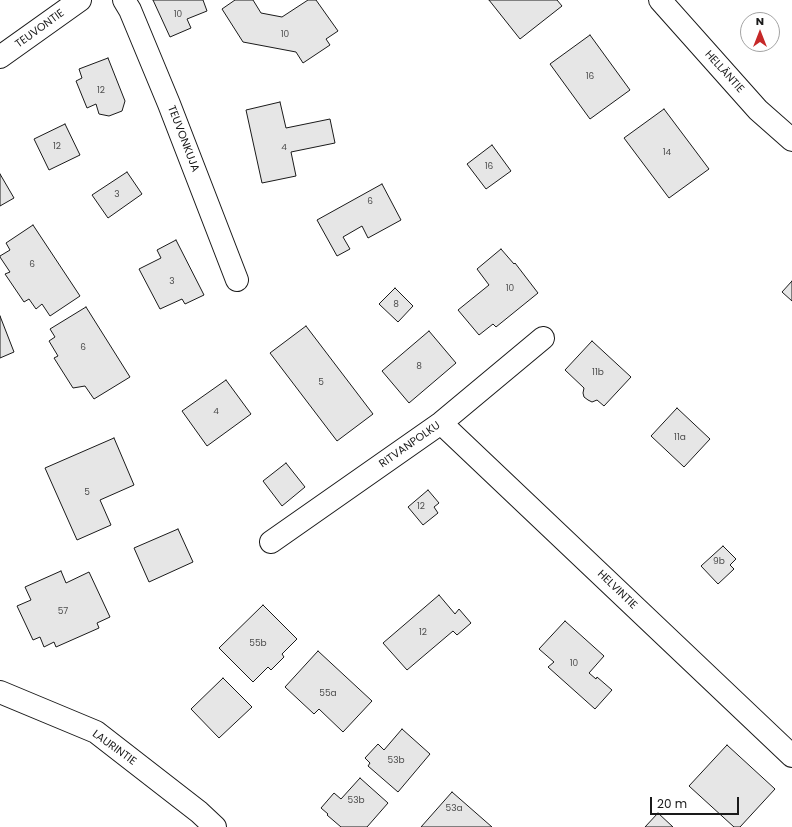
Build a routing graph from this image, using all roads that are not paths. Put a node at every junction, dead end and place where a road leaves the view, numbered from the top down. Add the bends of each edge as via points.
1 (80, 0) edge
2 (124, 0) edge
3 (660, 0) edge
4 (0, 57) edge
5 (792, 140) edge
6 (237, 280) dead end
7 (542, 338) dead end
8 (441, 423) junction
9 (271, 542) dead end
10 (0, 692) edge
11 (792, 756) edge
12 (215, 827) edge

1 - 4 street, TEUVONTIE
2 - 6 street, TEUVONKUJA via 169,104
3 - 5 street, HELLÄNTIE via 758,110
7 - 8 street, RITVANPOLKU
8 - 9 street, RITVANPOLKU
8 - 11 street, HELVINTIE
10 - 12 street, LAURINTIE via 96,732

